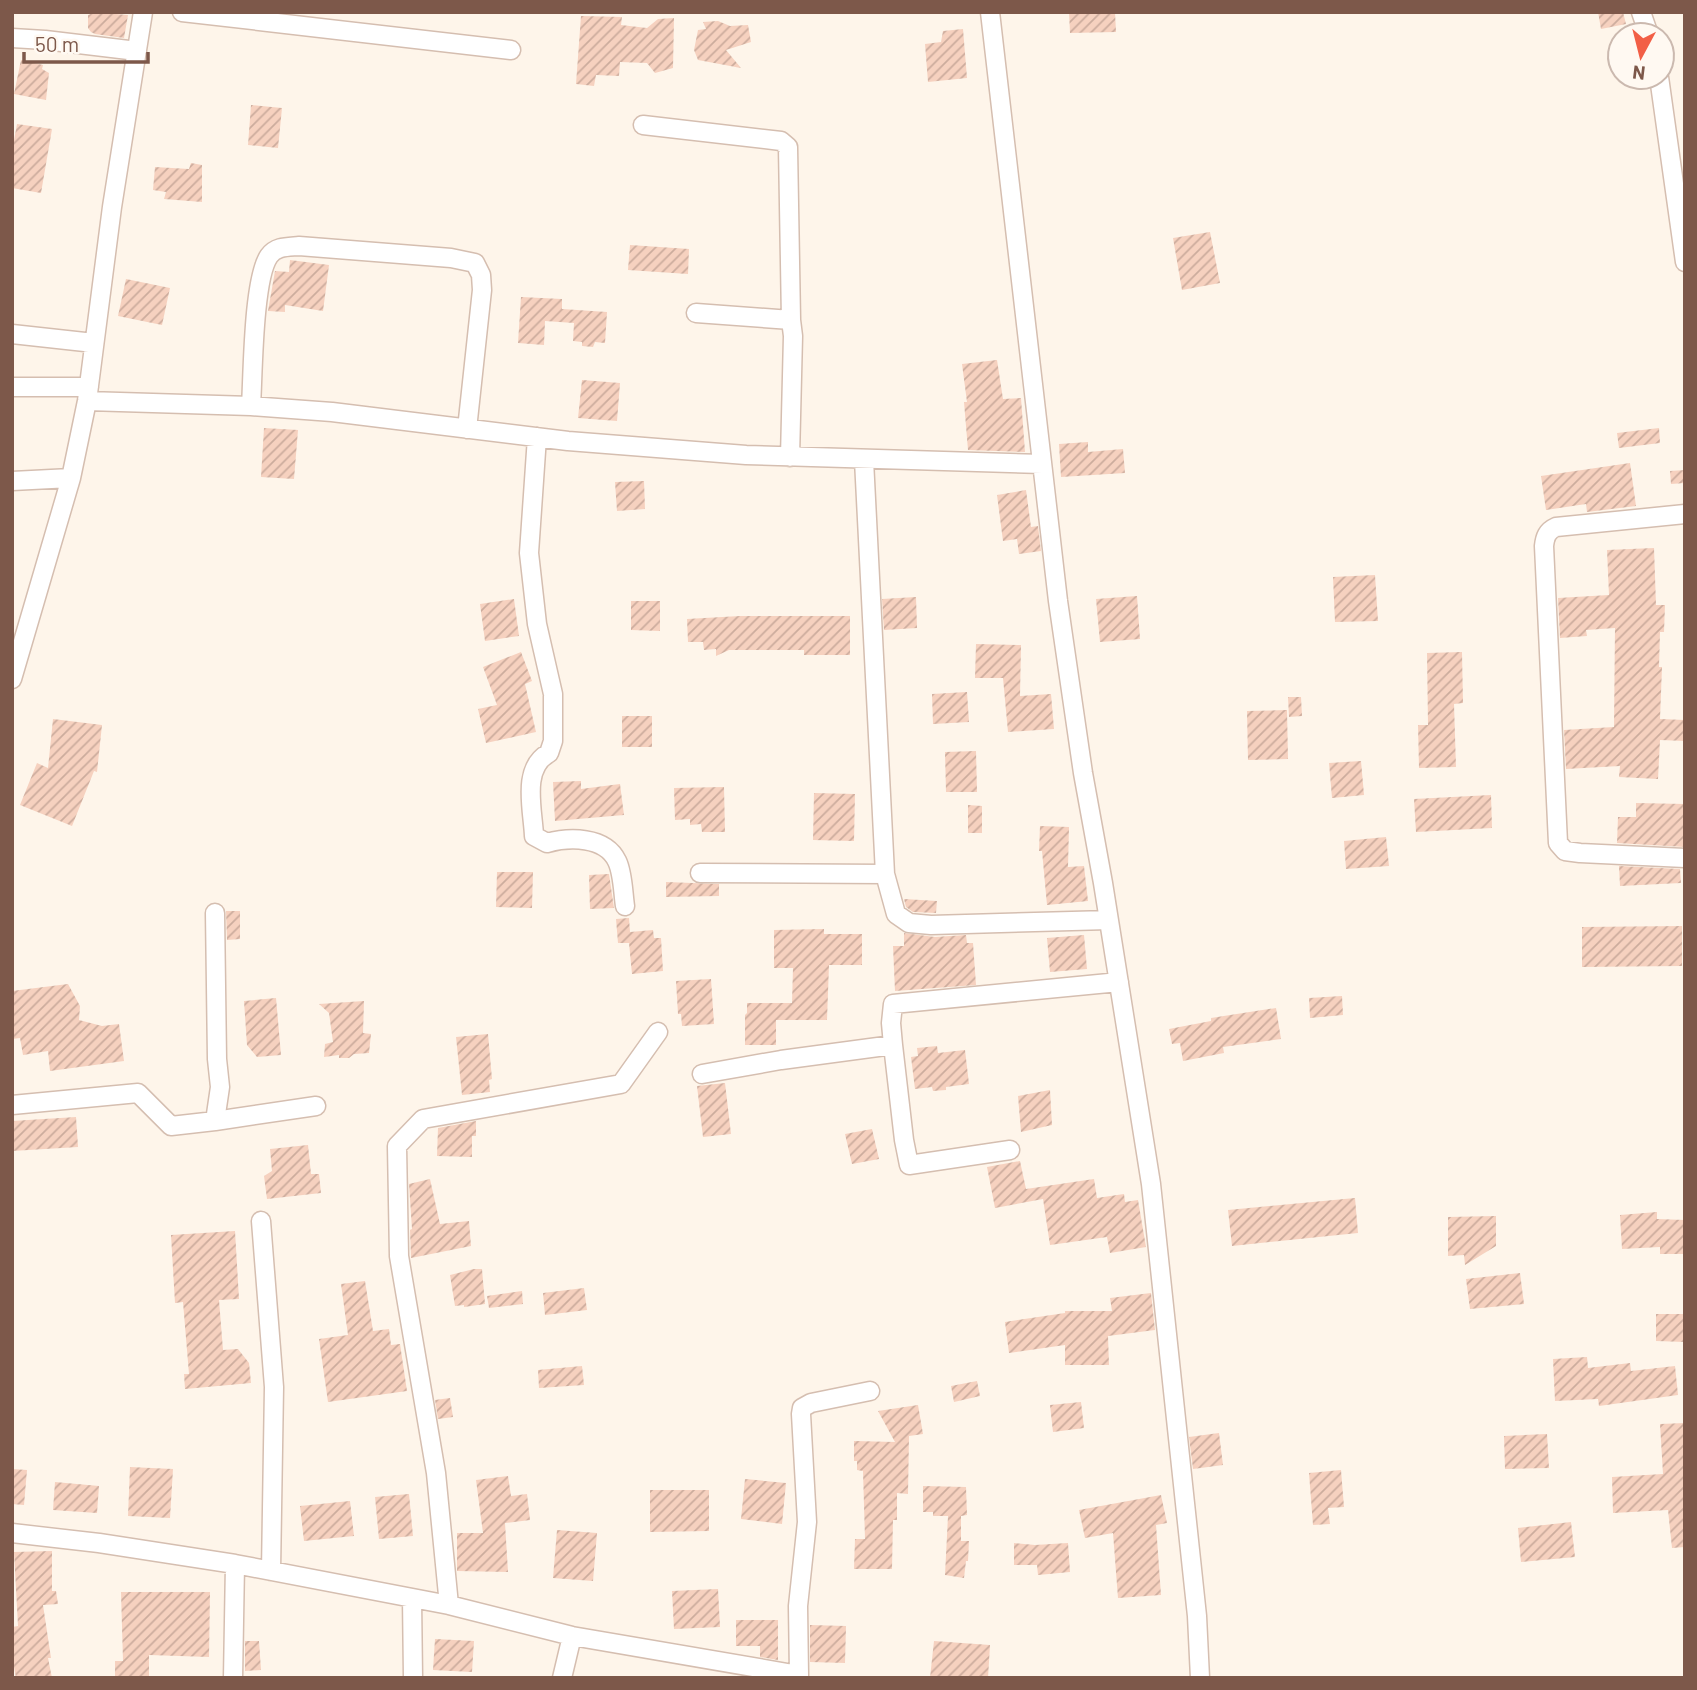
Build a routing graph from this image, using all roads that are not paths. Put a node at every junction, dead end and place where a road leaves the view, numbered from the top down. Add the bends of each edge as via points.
1 (142, 12) edge
2 (182, 12) edge
3 (990, 12) edge
4 (12, 38) edge
5 (511, 50) dead end
6 (137, 51) junction
7 (1661, 91) edge
8 (643, 124) dead end
9 (1685, 262) edge
10 (696, 313) dead end
11 (791, 320) junction
12 (12, 334) edge
13 (94, 343) junction
14 (12, 387) edge
15 (88, 394) junction
16 (251, 407) junction
17 (467, 429) junction
18 (537, 437) junction
19 (790, 457) junction
20 (864, 460) junction
21 (1042, 464) junction
22 (71, 478) junction
23 (12, 481) edge
24 (1685, 514) edge
25 (12, 679) edge
26 (1685, 858) edge
27 (700, 873) dead end
28 (885, 874) junction
29 (625, 906) dead end
30 (215, 913) dead end
31 (1109, 920) junction
32 (1119, 982) junction
33 (658, 1032) dead end
34 (893, 1045) junction
35 (702, 1074) dead end
36 (12, 1105) edge
37 (316, 1105) dead end
38 (215, 1121) junction
39 (1010, 1150) dead end
40 (261, 1221) dead end
41 (870, 1391) dead end
42 (12, 1533) edge
43 (235, 1564) junction
44 (271, 1570) junction
45 (412, 1598) junction
46 (449, 1605) junction
47 (572, 1636) junction
48 (799, 1676) edge
49 (233, 1678) edge
50 (413, 1678) edge
51 (562, 1678) edge
52 (1200, 1678) edge

1 - 6 street
2 - 5 street
3 - 21 street
4 - 6 street
6 - 13 street
7 - 9 street
8 - 11 street via 781,141 788,147
10 - 11 street
11 - 19 street
12 - 13 street
13 - 15 street
14 - 15 street
15 - 16 street
15 - 22 street
16 - 17 street
16 - 17 street via 257,311 265,266 277,248 451,258 475,263 481,275
17 - 18 street
18 - 19 street
18 - 29 street via 529,553 537,624 553,694 553,741 531,775 534,836 547,844 566,839 589,841 607,849 618,862
19 - 20 street
20 - 21 street
20 - 28 street
21 - 31 street via 1079,746
22 - 23 street
22 - 25 street
24 - 26 street via 1556,527 1545,537 1544,546 1558,843 1565,851 1580,853
27 - 28 street
28 - 31 street via 896,914 909,923
30 - 38 street via 220,1087
31 - 32 street
32 - 34 street via 893,1004
32 - 52 street via 1151,1184
33 - 46 street via 621,1084 423,1119 397,1146 400,1256 436,1473
34 - 35 street
34 - 39 street via 909,1165
36 - 38 street via 138,1093 171,1126
37 - 38 street
40 - 44 street via 274,1387
41 - 48 street via 802,1408 807,1522 798,1606
42 - 43 street
43 - 44 street
43 - 49 street
44 - 45 street
45 - 46 street
45 - 50 street
46 - 47 street
47 - 48 street
47 - 51 street

